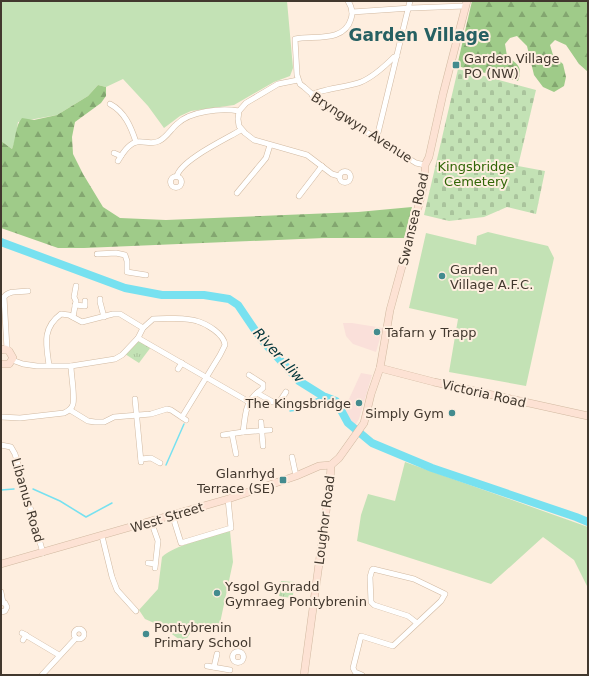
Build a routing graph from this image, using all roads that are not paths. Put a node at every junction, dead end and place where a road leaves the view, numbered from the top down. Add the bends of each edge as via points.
1 (348, 1) edge
2 (410, 1) edge
3 (466, 4) edge
4 (408, 8) junction
5 (352, 12) junction
6 (397, 56) junction
7 (298, 80) junction
8 (312, 95) junction
9 (114, 105) dead end
10 (239, 111) junction
11 (241, 130) junction
12 (376, 138) junction
13 (136, 142) junction
14 (270, 145) junction
15 (114, 153) dead end
16 (121, 156) junction
17 (118, 161) dead end
18 (425, 165) junction
19 (322, 166) junction
20 (177, 176) dead end
21 (339, 176) dead end
22 (237, 193) dead end
23 (299, 196) dead end
24 (97, 254) dead end
25 (146, 276) dead end
26 (76, 286) dead end
27 (28, 291) dead end
28 (100, 299) dead end
29 (85, 301) dead end
30 (75, 305) junction
31 (73, 316) junction
32 (104, 317) junction
33 (143, 328) junction
34 (138, 338) junction
35 (4, 350) edge
36 (12, 360) junction
37 (182, 363) junction
38 (1, 364) edge
39 (49, 365) junction
40 (71, 366) junction
41 (380, 368) junction
42 (178, 369) dead end
43 (249, 375) dead end
44 (205, 378) junction
45 (286, 392) dead end
46 (257, 394) junction
47 (135, 399) dead end
48 (249, 402) junction
49 (70, 410) junction
50 (137, 415) junction
51 (588, 416) edge
52 (1, 417) edge
53 (261, 422) dead end
54 (364, 423) joint
55 (270, 430) dead end
56 (262, 431) junction
57 (243, 432) junction
58 (232, 434) junction
59 (223, 435) dead end
60 (1, 445) edge
61 (263, 446) dead end
62 (236, 454) dead end
63 (292, 457) dead end
64 (160, 463) dead end
65 (331, 465) junction
66 (296, 476) junction
67 (228, 499) junction
68 (172, 514) junction
69 (151, 521) junction
70 (102, 536) junction
71 (43, 553) junction
72 (148, 563) dead end
73 (1, 564) edge
74 (1, 592) edge
75 (2, 602) edge
76 (136, 610) dead end
77 (1, 612) edge
78 (417, 623) junction
79 (76, 638) dead end
80 (23, 640) dead end
81 (216, 654) dead end
82 (59, 655) junction
83 (235, 661) dead end
84 (207, 666) dead end
85 (214, 667) junction
86 (229, 673) edge
87 (42, 675) edge
88 (304, 675) edge
89 (362, 675) edge

1 - 5 street
2 - 4 street
3 - 4 street
3 - 18 main road, Swansea Road
4 - 5 street
4 - 6 street
5 - 7 street via 349,24 334,36 295,39
6 - 8 street via 362,82 317,91
6 - 12 street
7 - 8 street, Bryngwyn Avenue
7 - 10 street via 274,86 246,103
8 - 12 street, Bryngwyn Avenue
9 - 13 street via 132,128
10 - 11 street via 238,122
10 - 13 street via 220,109 185,117 158,142
11 - 14 street via 254,140
11 - 20 street via 192,158 181,167
12 - 18 street, Bryngwyn Avenue via 416,163
13 - 16 street
14 - 19 street via 307,155
14 - 22 street via 266,158 243,190
15 - 16 street
16 - 17 street
18 - 41 main road, Swansea Road via 425,176 390,310
19 - 21 street
19 - 23 street
24 - 25 street via 125,255 127,272
26 - 30 street
27 - 35 street via 5,294
28 - 32 street
29 - 30 street via 85,306
30 - 31 street
31 - 32 street via 82,322
31 - 39 street via 61,314 48,329 46,337
32 - 33 street via 120,314
33 - 34 street
33 - 44 street via 153,319 190,320 202,323 218,333 225,345
34 - 37 street
34 - 40 street via 115,359
35 - 36 main road via 11,352
36 - 38 main road via 9,364
36 - 39 street via 30,365
37 - 42 street
37 - 44 street
39 - 40 street
40 - 49 street via 73,404
41 - 51 main road, Victoria Road
41 - 54 main road, Swansea Road
43 - 46 street via 263,384 262,390
44 - 48 street
44 - 50 street via 184,418 167,409
45 - 46 street via 280,401 272,402
46 - 48 street
47 - 50 street
48 - 57 street
49 - 50 street via 88,421 95,422
49 - 52 street via 64,413 20,418
50 - 64 street via 141,461 151,458
53 - 56 street
54 - 65 main road, Loughor Road
55 - 56 street
56 - 57 street
56 - 61 street
57 - 58 street
58 - 59 street
58 - 62 street
60 - 71 street, Libanus Road via 11,447 15,454
63 - 66 street
65 - 66 main road, West Street via 319,466
65 - 88 main road, Loughor Road
66 - 67 main road, West Street
67 - 68 main road, West Street
67 - 68 street via 231,528 181,543
68 - 69 main road, West Street
69 - 70 main road, West Street
69 - 72 street via 158,541 155,566
70 - 71 main road, West Street
70 - 76 street via 117,590
71 - 73 main road, West Street
74 - 75 street
75 - 77 street via 7,605 7,609
78 - 78 street via 408,616 374,605 370,577 373,569 414,579 445,594
78 - 89 street via 393,646 361,636 353,668
79 - 82 street
80 - 82 street via 24,634
81 - 85 street
82 - 87 street
83 - 86 street
84 - 85 street
85 - 86 street

